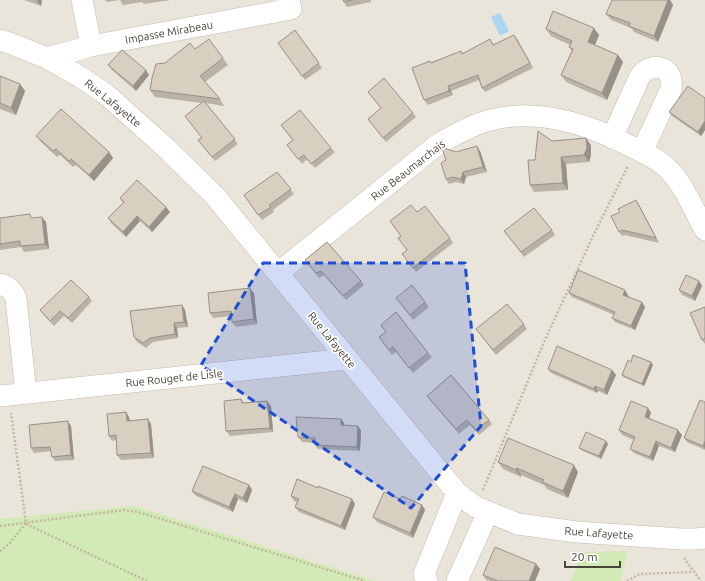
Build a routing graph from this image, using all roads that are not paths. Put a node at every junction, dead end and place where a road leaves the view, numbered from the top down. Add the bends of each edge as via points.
1 (82, 0) edge
2 (290, 4) edge
3 (255, 8) edge
4 (0, 40) edge
5 (91, 46) junction
6 (47, 58) junction
7 (612, 138) junction
8 (639, 151) junction
9 (705, 230) edge
10 (278, 273) junction
11 (0, 284) edge
12 (347, 359) junction
13 (12, 395) edge
14 (457, 493) junction
15 (482, 510) junction
16 (705, 538) edge
17 (427, 581) edge
18 (457, 581) edge

1 - 5 street
2 - 3 street, Impasse Mirabeau
3 - 5 street, Impasse Mirabeau
4 - 6 street, Rue Lafayette
5 - 6 street, Impasse Mirabeau
6 - 10 street, Rue Lafayette via 107,95 166,148 215,196
7 - 8 street, Rue Beaumarchais
7 - 8 street via 640,76 654,67 663,69 673,81 671,89
7 - 10 street, Rue Beaumarchais via 567,121 545,117 522,116 479,124 437,145
8 - 9 street, Rue Beaumarchais via 669,170 681,186
10 - 12 street, Rue Lafayette
11 - 13 street via 14,292 16,299
12 - 13 street, Rue Rouget de Lisle
12 - 14 street, Rue Lafayette
14 - 15 street, Rue Lafayette
14 - 17 street via 424,574
15 - 16 street, Rue Lafayette via 518,524 544,528 681,539
15 - 18 street

